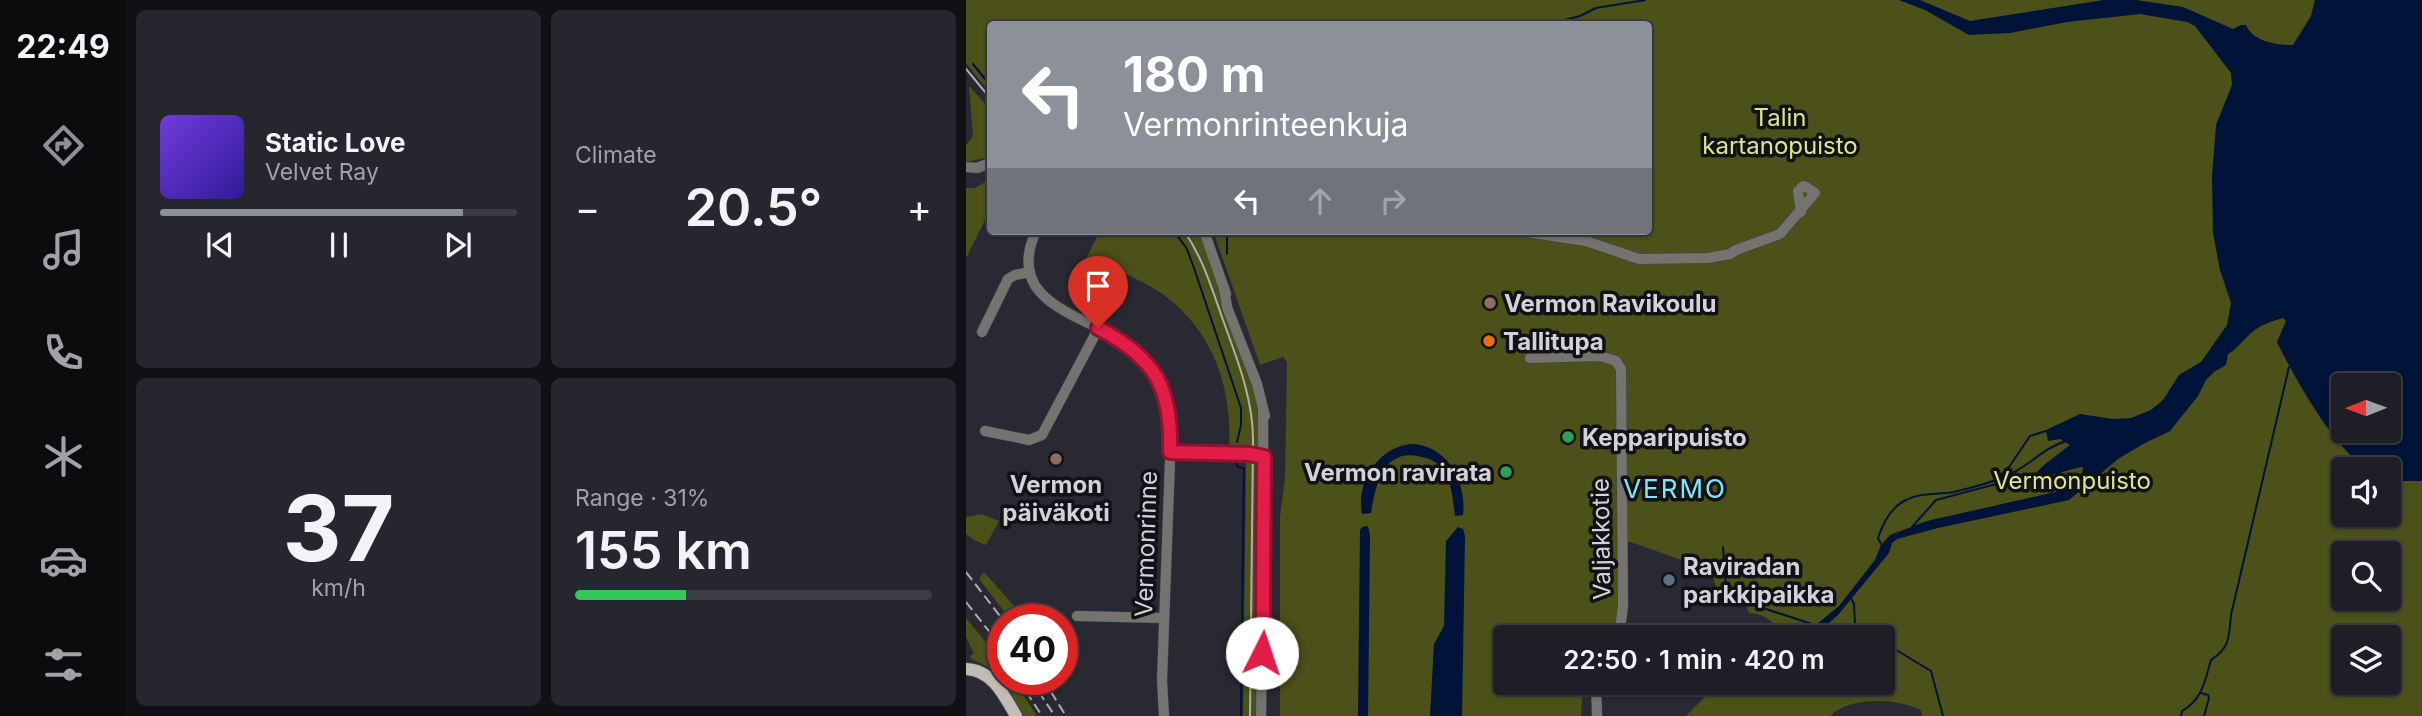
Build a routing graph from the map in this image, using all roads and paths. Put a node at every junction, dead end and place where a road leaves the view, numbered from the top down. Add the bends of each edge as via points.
1 (987, 163) edge
2 (967, 167) edge
3 (1801, 212) dead end
4 (1035, 235) edge
5 (1205, 235) edge
6 (1546, 235) edge
7 (1030, 272) junction
8 (1098, 328) junction
9 (982, 332) dead end
10 (1530, 358) dead end
11 (985, 431) dead end
12 (1170, 452) junction
13 (1264, 457) junction
14 (1078, 616) edge
15 (1164, 618) junction
16 (1621, 625) edge
17 (966, 670) edge
18 (966, 676) edge
19 (1598, 695) edge
20 (1007, 716) edge
21 (1016, 716) edge
22 (1164, 716) edge
23 (1261, 716) edge
24 (1597, 716) edge

1 - 2 street
3 - 6 street via 1780,234 1730,254 1695,259 1639,259 1586,241
4 - 7 street
5 - 13 street via 1257,384
7 - 8 street, Vermonrinne via 1048,301
7 - 9 street via 1008,279
8 - 11 street via 1042,435 1029,440
8 - 12 street, Vermonrinne via 1128,344 1156,375 1169,412
10 - 16 street, Valjakkotie via 1600,356 1616,361 1621,369
12 - 13 street
12 - 15 street, Vermonrinne
13 - 23 street
14 - 15 street
15 - 22 street, Vermonrinne
17 - 21 main road via 977,670 994,682
18 - 20 main road via 982,680
19 - 24 street

